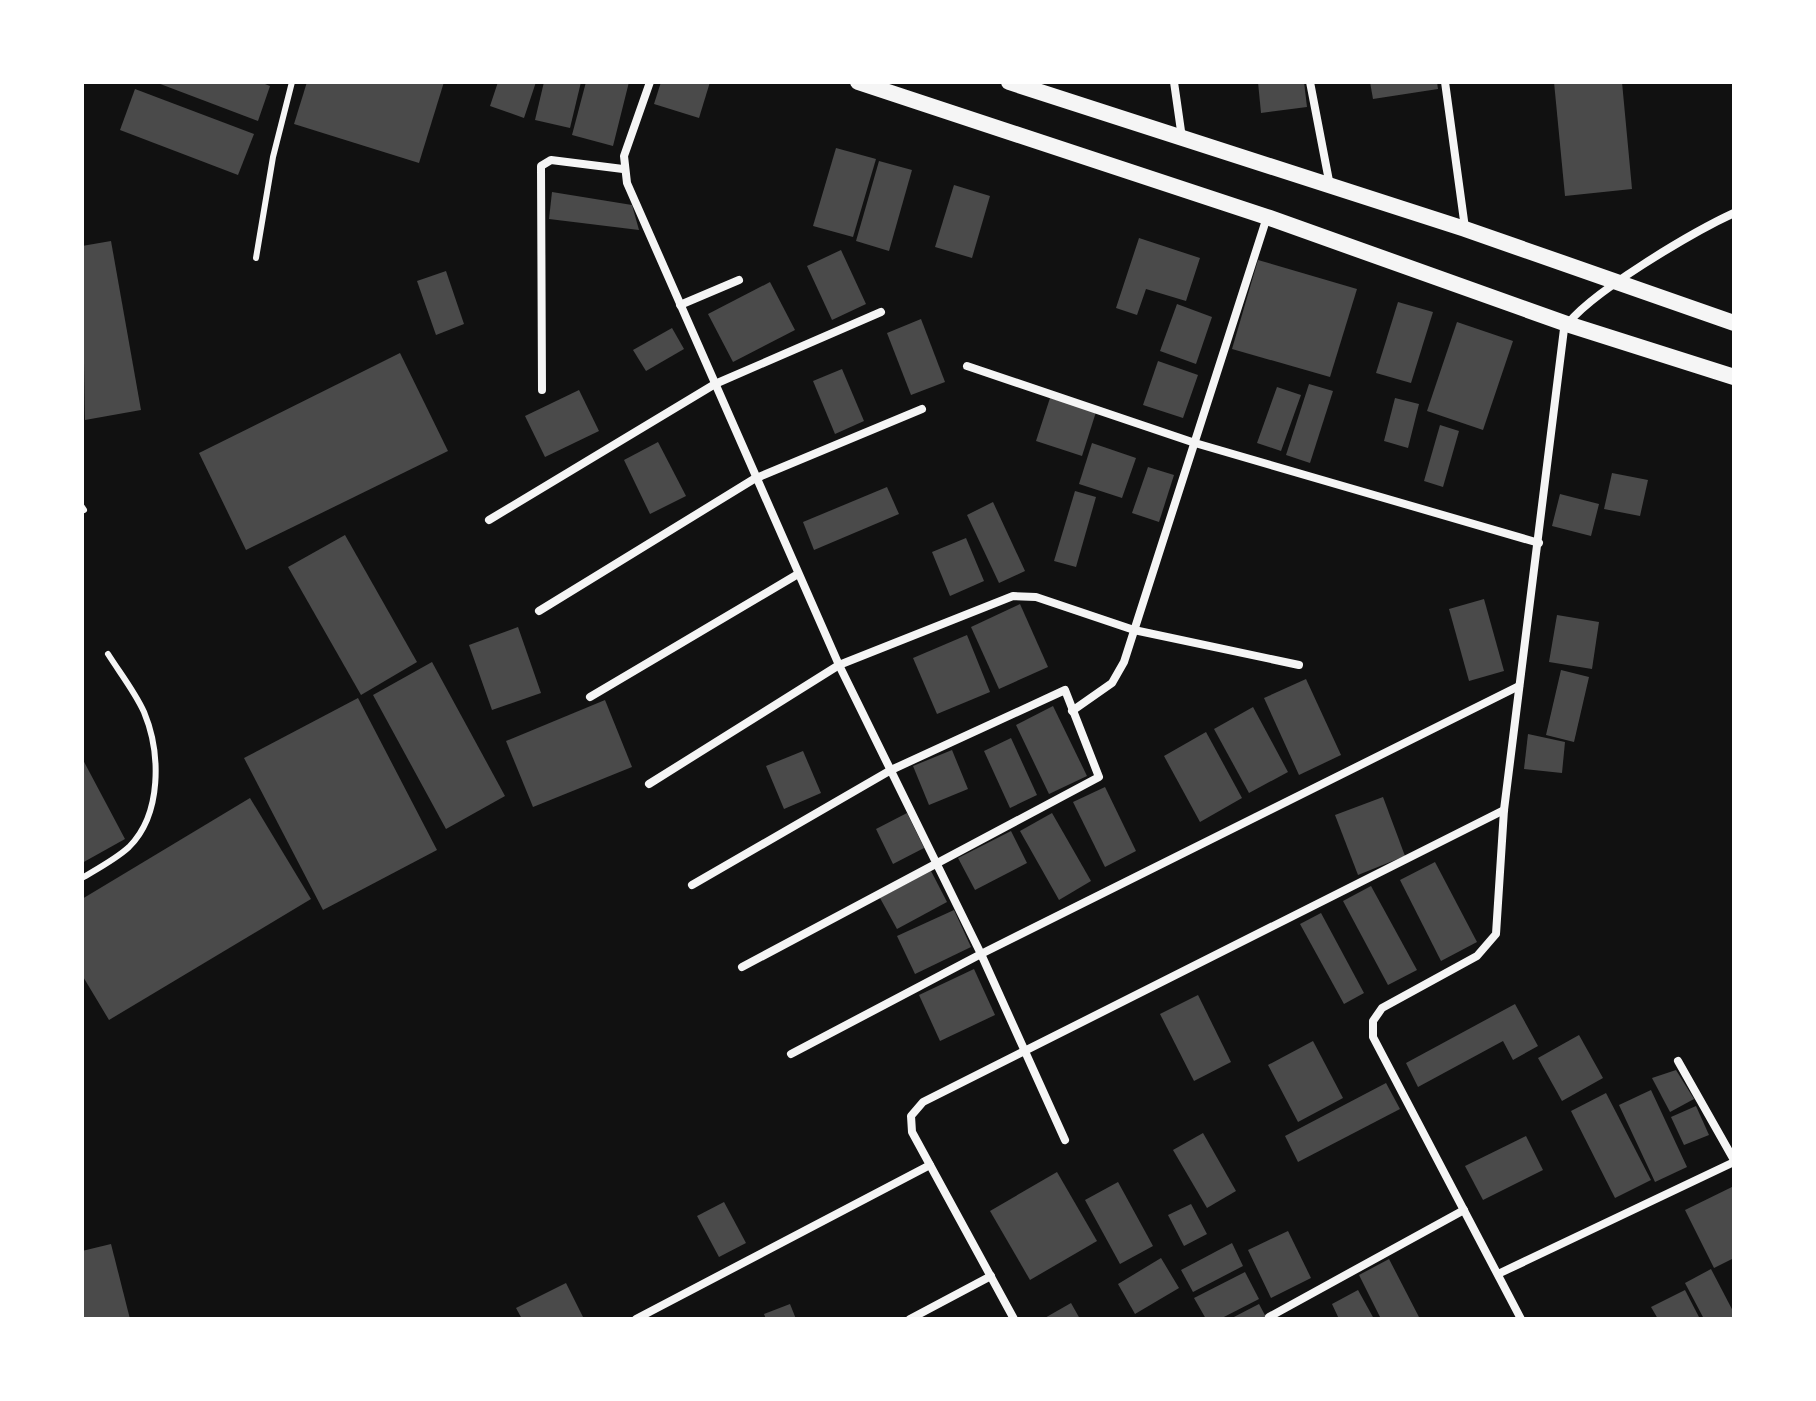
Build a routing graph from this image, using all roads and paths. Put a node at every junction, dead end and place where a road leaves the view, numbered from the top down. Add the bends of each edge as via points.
1 (292, 82) edge
2 (650, 82) edge
3 (858, 82) edge
4 (1174, 82) edge
5 (1310, 82) edge
6 (1445, 82) edge
7 (1019, 84) edge
8 (1182, 139) junction
9 (623, 169) junction
10 (1330, 187) junction
11 (1734, 213) edge
12 (1267, 217) junction
13 (1465, 229) junction
14 (256, 258) dead end
15 (739, 280) dead end
16 (1616, 284) junction
17 (680, 305) junction
18 (881, 312) dead end
19 (1734, 323) edge
20 (1567, 324) junction
21 (967, 366) dead end
22 (1734, 377) edge
23 (715, 384) junction
24 (542, 390) dead end
25 (922, 409) dead end
26 (1195, 443) junction
27 (754, 479) junction
28 (489, 520) dead end
29 (1539, 543) junction
30 (798, 574) junction
31 (539, 611) dead end
32 (1134, 630) junction
33 (108, 654) dead end
34 (839, 665) junction
35 (1299, 665) dead end
36 (1519, 686) junction
37 (590, 697) dead end
38 (1072, 711) junction
39 (891, 770) junction
40 (649, 784) dead end
41 (1504, 810) junction
42 (935, 863) junction
43 (82, 878) edge
44 (692, 885) dead end
45 (981, 954) junction
46 (742, 967) dead end
47 (1025, 1052) junction
48 (791, 1054) dead end
49 (1678, 1061) dead end
50 (1065, 1140) dead end
51 (1734, 1161) edge
52 (930, 1165) junction
53 (1464, 1210) junction
54 (1498, 1274) junction
55 (991, 1276) junction
56 (1269, 1317) dead end
57 (636, 1319) edge
58 (910, 1319) edge
59 (1014, 1319) edge
60 (1521, 1319) edge

1 - 14 lane
2 - 9 street
3 - 12 main road
4 - 8 street
5 - 10 street
6 - 13 street
7 - 8 main road
8 - 10 main road
9 - 17 street
9 - 24 street via 551,160 541,166
10 - 13 main road
11 - 16 street
12 - 20 main road
12 - 26 street
13 - 16 main road
15 - 17 street
16 - 19 main road
16 - 20 street
17 - 23 street
18 - 23 street
20 - 22 main road
20 - 29 street via 1561,336
21 - 26 street
23 - 27 street
23 - 28 street
25 - 27 street
26 - 29 street
26 - 32 street
27 - 30 street
27 - 31 street
29 - 36 street
30 - 34 street
30 - 37 street
32 - 34 street via 1036,597 1013,596
32 - 35 street
32 - 38 street via 1112,683
33 - 43 lane via 143,711 155,792 146,823 129,847
34 - 39 street
34 - 40 street
36 - 41 street
36 - 45 street
38 - 39 street via 1065,690
38 - 42 street via 1099,777
39 - 42 street
39 - 44 street
41 - 47 street
41 - 53 street via 1496,934 1477,956 1397,997 1373,1021 1373,1037
42 - 45 street
42 - 46 street
45 - 47 street
45 - 48 street
47 - 50 street
47 - 52 street via 940,1091 911,1116 912,1132
49 - 51 street
51 - 54 street
52 - 55 street
52 - 57 street
53 - 54 street
53 - 56 street
54 - 60 street
55 - 58 street
55 - 59 street

